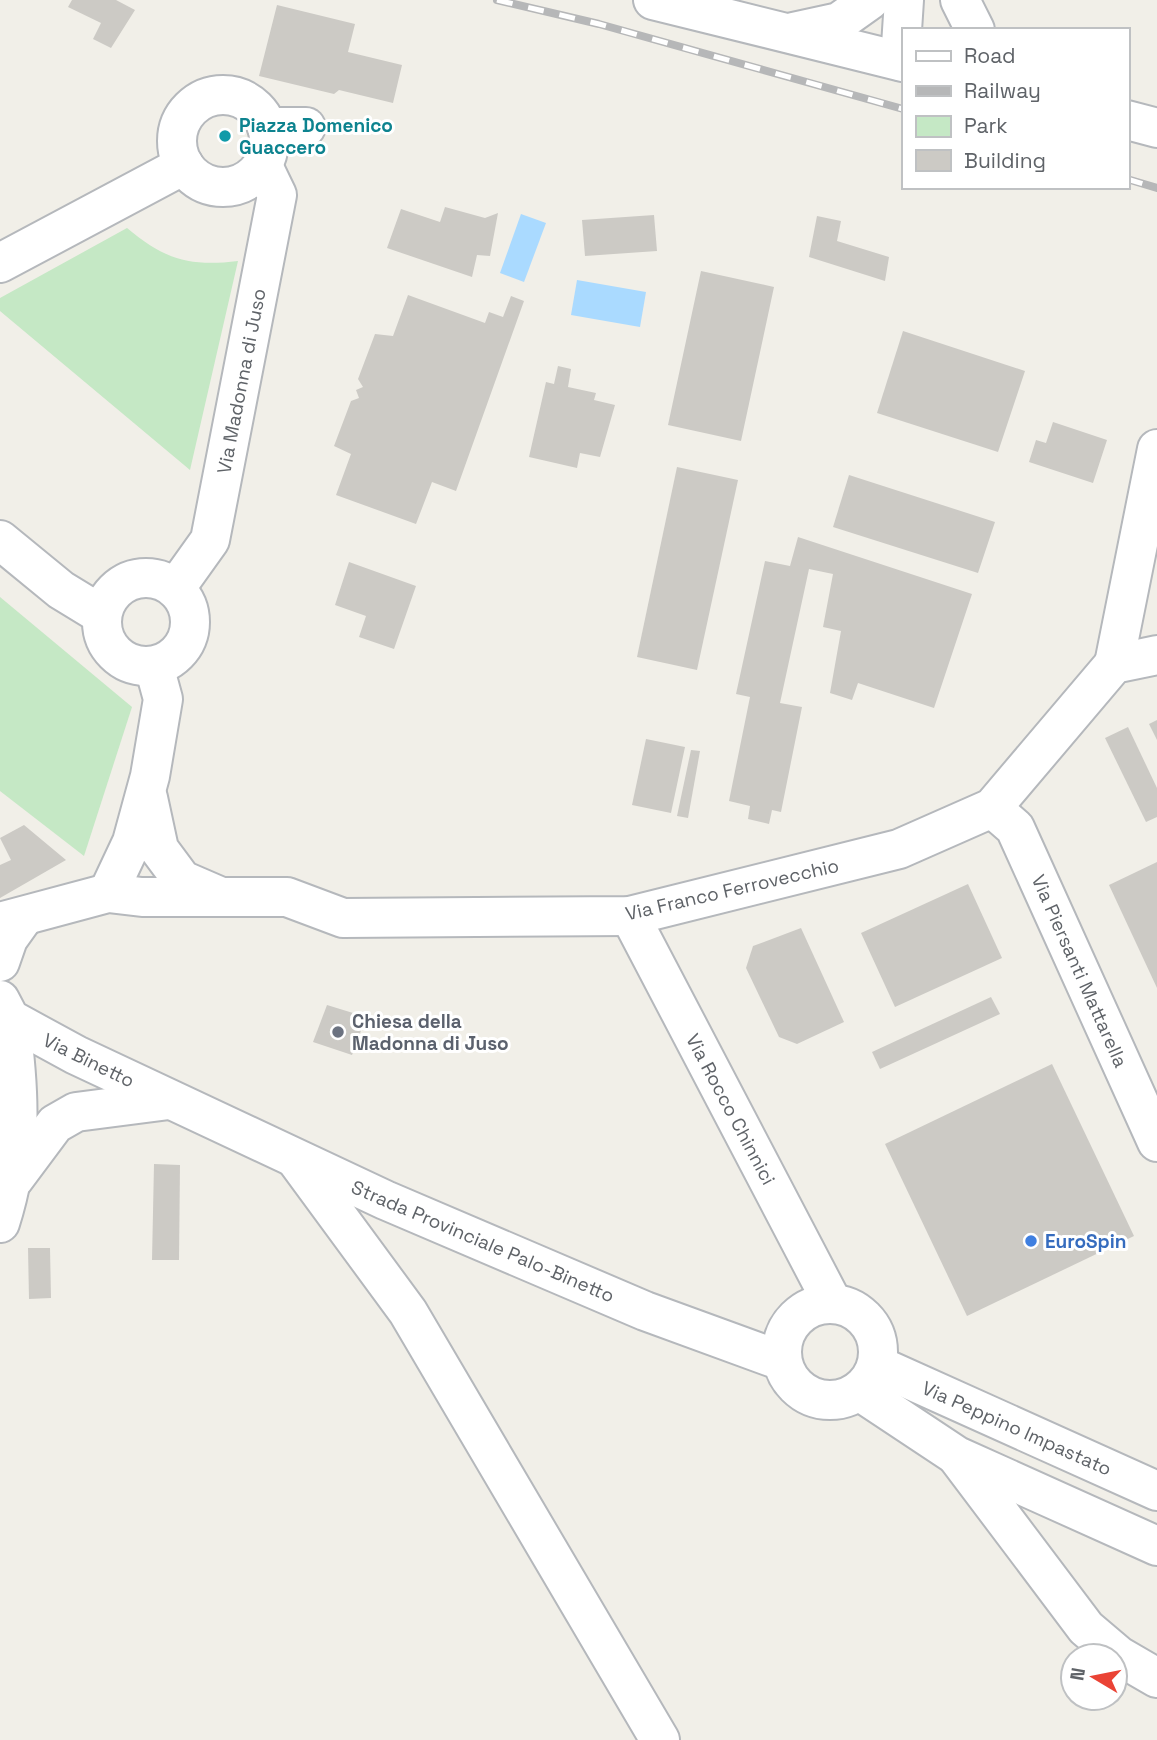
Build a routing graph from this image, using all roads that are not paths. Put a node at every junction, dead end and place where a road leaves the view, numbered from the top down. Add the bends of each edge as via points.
1 (653, 0) edge
2 (870, 0) edge
3 (905, 0) edge
4 (952, 0) edge
5 (960, 0) edge
6 (904, 28) edge
7 (944, 28) edge
8 (974, 28) edge
9 (788, 33) junction
10 (902, 61) edge
11 (1129, 121) edge
12 (267, 127) junction
13 (306, 127) dead end
14 (1157, 128) edge
15 (184, 164) junction
16 (263, 166) junction
17 (0, 263) edge
18 (1157, 449) edge
19 (0, 540) edge
20 (175, 589) junction
21 (102, 615) junction
22 (1157, 655) edge
23 (1114, 664) junction
24 (154, 666) junction
25 (147, 789) junction
26 (992, 808) junction
27 (108, 893) junction
28 (221, 897) junction
29 (630, 916) junction
30 (12, 920) edge
31 (0, 962) edge
32 (5, 1009) edge
33 (180, 1104) junction
34 (1157, 1142) edge
35 (295, 1158) junction
36 (14, 1179) junction
37 (0, 1223) edge
38 (832, 1303) junction
39 (782, 1361) junction
40 (868, 1378) junction
41 (957, 1456) junction
42 (1157, 1491) edge
43 (1157, 1546) edge
44 (1157, 1678) edge
45 (660, 1740) edge

1 - 9 street
2 - 9 street via 839,22
3 - 6 street
4 - 7 street
5 - 8 street
9 - 10 street
11 - 14 street
12 - 13 street
12 - 15 street via 260,113 242,99 220,95 204,99 192,107 177,135
12 - 16 street via 268,153
15 - 16 street via 194,177 223,187 252,178
15 - 17 street
16 - 20 street, Via Madonna di Juso via 277,195 210,540
18 - 23 street
19 - 21 street via 61,590
20 - 21 street via 151,578 125,583 114,591
20 - 24 street via 188,610 188,634 176,654
21 - 24 street via 104,639 119,658
22 - 23 street
23 - 26 street, Via Franco Ferrovecchio
24 - 25 street via 163,699
25 - 27 street via 132,842
25 - 28 street via 159,849 182,880
26 - 29 street, Via Franco Ferrovecchio via 899,849
26 - 34 street, Via Piersanti Mattarella via 1015,828
27 - 28 street, Via Franco Ferrovecchio
27 - 30 street
28 - 29 street, Via Franco Ferrovecchio via 287,897 343,918
29 - 38 street, Via Rocco Chinnici
30 - 31 street
32 - 33 street, Via Binetto via 76,1055
32 - 36 street via 19,1083
33 - 35 street, Strada Provinciale Palo-Binetto
33 - 36 street via 76,1112 55,1124
35 - 39 street, Strada Provinciale Palo-Binetto via 645,1311
35 - 45 street via 408,1312
36 - 37 street
38 - 39 street via 817,1304 794,1320 786,1332
38 - 40 street via 860,1312 877,1336
39 - 40 street via 796,1385 820,1399 847,1398
40 - 41 street
40 - 42 street, Via Peppino Impastato
41 - 43 street
41 - 44 street via 1086,1628 1119,1656

